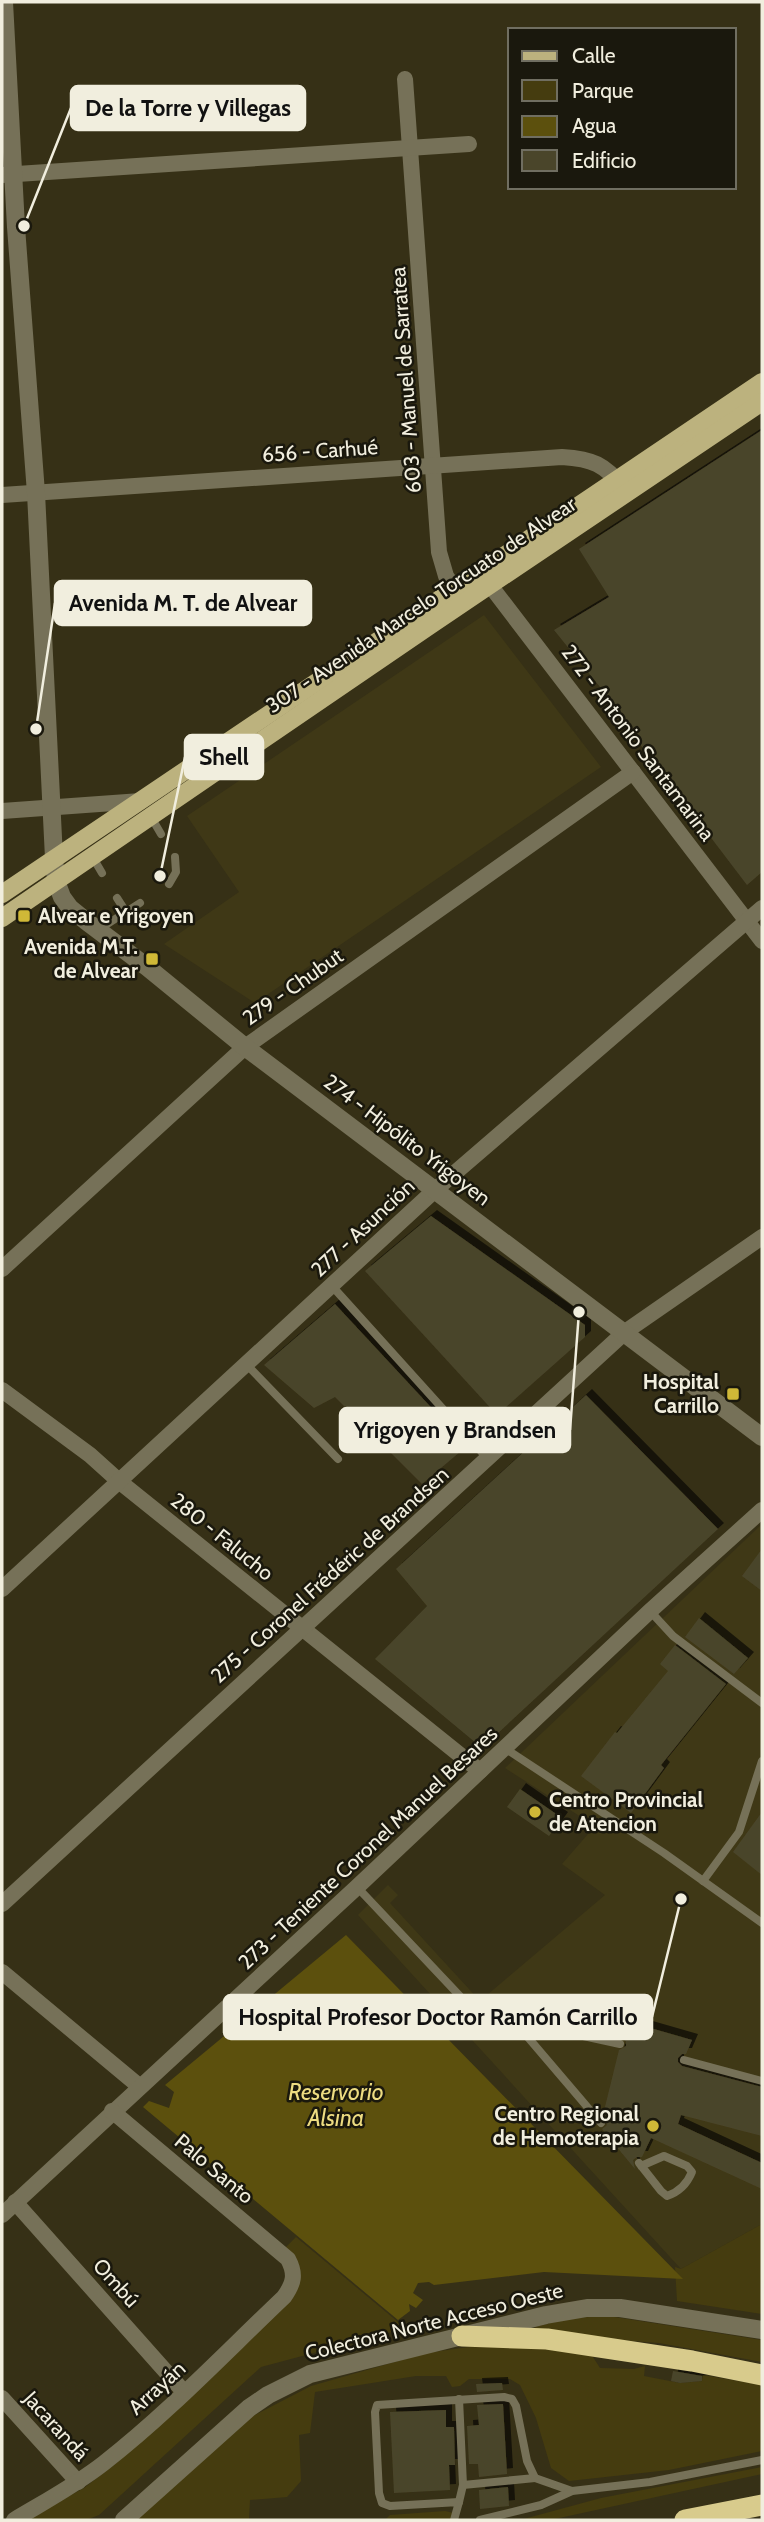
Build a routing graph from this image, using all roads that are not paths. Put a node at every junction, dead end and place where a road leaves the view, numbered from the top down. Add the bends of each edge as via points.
1 (4, 2) edge
2 (405, 79) dead end
3 (469, 144) dead end
4 (410, 149) junction
5 (8, 175) edge
6 (762, 382) edge
7 (762, 402) edge
8 (433, 464) junction
9 (616, 478) junction
10 (36, 493) junction
11 (628, 493) junction
12 (2, 495) edge
13 (485, 578) junction
14 (459, 595) junction
15 (633, 772) junction
16 (141, 801) junction
17 (52, 808) junction
18 (2, 811) edge
19 (151, 817) junction
20 (161, 834) dead end
21 (92, 856) junction
22 (175, 857) dead end
23 (54, 858) junction
24 (102, 873) dead end
25 (56, 881) junction
26 (169, 884) dead end
27 (2, 894) edge
28 (117, 898) dead end
29 (140, 903) dead end
30 (762, 908) edge
31 (126, 912) junction
32 (2, 918) edge
33 (747, 921) junction
34 (98, 930) junction
35 (762, 941) edge
36 (245, 1047) junction
37 (435, 1190) junction
38 (762, 1237) edge
39 (2, 1269) edge
40 (332, 1286) junction
41 (625, 1332) junction
42 (247, 1364) junction
43 (2, 1390) edge
44 (762, 1437) edge
45 (338, 1459) dead end
46 (488, 1459) junction
47 (120, 1482) junction
48 (762, 1510) edge
49 (2, 1589) edge
50 (650, 1611) junction
51 (302, 1629) junction
52 (762, 1703) edge
53 (506, 1749) junction
54 (762, 1761) edge
55 (480, 1771) junction
56 (703, 1881) junction
57 (357, 1887) junction
58 (2, 1904) edge
59 (762, 1923) edge
60 (2, 1972) edge
61 (514, 2021) junction
62 (620, 2044) dead end
63 (684, 2060) dead end
64 (762, 2081) edge
65 (139, 2086) junction
66 (112, 2111) junction
67 (601, 2123) dead end
68 (640, 2165) joint
69 (15, 2202) junction
70 (2, 2215) edge
71 (288, 2259) joint
72 (762, 2330) edge
73 (462, 2336) junction
74 (762, 2375) edge
75 (184, 2392) junction
76 (2, 2398) edge
77 (458, 2399) junction
78 (762, 2460) edge
79 (535, 2478) junction
80 (78, 2482) junction
81 (463, 2485) junction
82 (572, 2491) junction
83 (459, 2502) junction
84 (762, 2505) edge
85 (14, 2520) edge
86 (124, 2520) edge
87 (454, 2520) edge
88 (480, 2520) edge
89 (684, 2520) edge

1 - 5 street, 274 - Hipólito Yrigoyen
2 - 4 street, 603 - Manuel de Sarratea
3 - 4 street
4 - 5 street
4 - 8 street, 603 - Manuel de Sarratea
5 - 10 street, 274 - Hipólito Yrigoyen
6 - 9 main road, 307 - Avenida Marcelo Torcuato de Alvear
7 - 11 main road, 307 - Avenida Marcelo Torcuato de Alvear
8 - 9 street, 656 - Carhué via 570,457 592,461
8 - 10 street, 656 - Carhué
8 - 14 street, 603 - Manuel de Sarratea via 439,552 442,567
9 - 11 street, 656 - Carhué
9 - 13 main road, 307 - Avenida Marcelo Torcuato de Alvear
10 - 12 street, 656 - Carhué
10 - 17 street, 274 - Hipólito Yrigoyen
11 - 13 main road, 307 - Avenida Marcelo Torcuato de Alvear
13 - 14 main road, 307 - Avenida Marcelo Torcuato de Alvear
13 - 15 street, 272 - Antonio Santamarina
14 - 16 main road, 307 - Avenida Marcelo Torcuato de Alvear
14 - 19 main road, 307 - Avenida Marcelo Torcuato de Alvear
15 - 33 street, 272 - Antonio Santamarina
15 - 36 street, 279 - Chubut
16 - 17 street
16 - 23 main road, 307 - Avenida Marcelo Torcuato de Alvear
17 - 18 street
17 - 23 street, 274 - Hipólito Yrigoyen
19 - 20 lane
19 - 21 main road, 307 - Avenida Marcelo Torcuato de Alvear
21 - 24 lane
21 - 25 main road, 307 - Avenida Marcelo Torcuato de Alvear
22 - 26 lane via 176,872
23 - 25 street, 274 - Hipólito Yrigoyen
23 - 27 main road, 307 - Avenida Marcelo Torcuato de Alvear
25 - 32 main road, 307 - Avenida Marcelo Torcuato de Alvear
25 - 34 street, 274 - Hipólito Yrigoyen via 66,903
28 - 31 lane
29 - 31 lane
30 - 33 street, 277 - Asunción
31 - 34 lane
33 - 35 street, 272 - Antonio Santamarina
33 - 37 street, 277 - Asunción
34 - 36 street, 274 - Hipólito Yrigoyen
36 - 37 street, 274 - Hipólito Yrigoyen
36 - 39 street, 279 - Chubut
37 - 40 street, 277 - Asunción
37 - 41 street, 274 - Hipólito Yrigoyen
38 - 41 street, 275 - Coronel Frédéric de Brandsen
40 - 42 street, 277 - Asunción
40 - 46 lane
41 - 44 street, 274 - Hipólito Yrigoyen
41 - 46 street, 275 - Coronel Frédéric de Brandsen
42 - 45 lane
42 - 47 street, 277 - Asunción
43 - 47 street, 280 - Falucho
46 - 51 street, 275 - Coronel Frédéric de Brandsen
47 - 49 street, 277 - Asunción
47 - 51 street, 280 - Falucho
48 - 50 street, 273 - Teniente Coronel Manuel Besares
50 - 52 lane via 673,1636
50 - 53 street, 273 - Teniente Coronel Manuel Besares
51 - 55 street, 280 - Falucho
51 - 58 street, 275 - Coronel Frédéric de Brandsen
53 - 55 street, 273 - Teniente Coronel Manuel Besares
53 - 56 lane
54 - 56 lane via 739,1832
55 - 57 street, 273 - Teniente Coronel Manuel Besares
56 - 59 lane
57 - 61 lane via 474,2011
57 - 65 street, 273 - Teniente Coronel Manuel Besares
60 - 65 street
61 - 62 lane
61 - 67 lane
63 - 64 lane
65 - 66 street, 273 - Teniente Coronel Manuel Besares
66 - 69 street, 273 - Teniente Coronel Manuel Besares
66 - 71 street, Palo Santo
68 - 68 lane via 667,2196 688,2182 692,2172 664,2156
69 - 70 street, 273 - Teniente Coronel Manuel Besares
69 - 75 street, Ombú
71 - 75 street, Arrayán via 294,2277 284,2297
72 - 73 street, Colectora Norte Acceso Oeste via 620,2308 587,2308
73 - 74 highway via 547,2339
73 - 86 street, Colectora Norte Acceso Oeste via 310,2375 268,2395
75 - 80 street, Arrayán
76 - 80 street, Jacarandá
77 - 79 lane via 512,2399
77 - 81 lane
77 - 83 lane via 383,2403 375,2412 382,2503
78 - 82 lane via 650,2482
79 - 81 lane
79 - 82 lane
80 - 85 street, Arrayán
81 - 83 lane
82 - 88 lane via 541,2505
83 - 87 lane
84 - 89 highway

